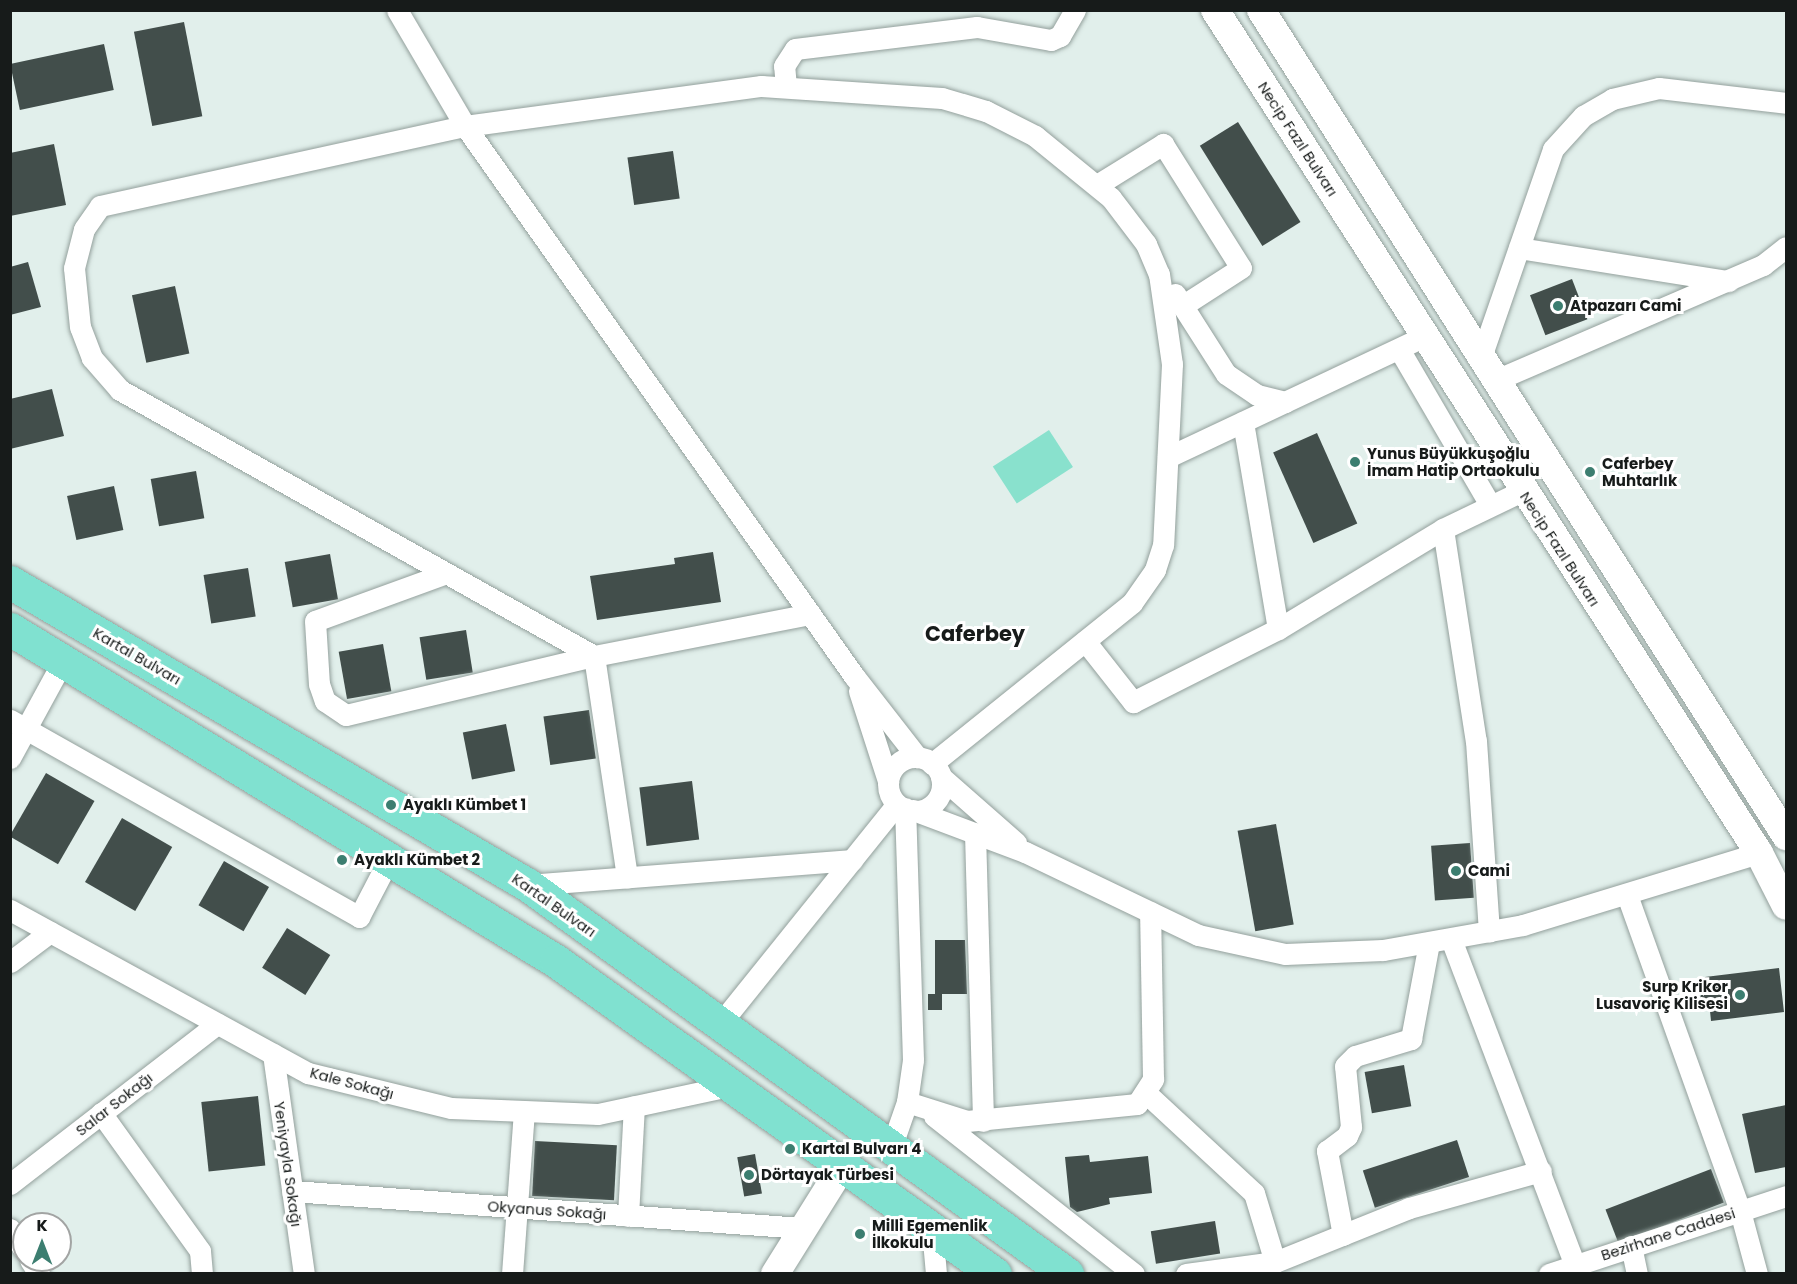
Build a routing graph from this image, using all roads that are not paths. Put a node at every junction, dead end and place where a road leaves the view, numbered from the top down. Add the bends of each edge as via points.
1 (397, 10) edge
2 (1075, 10) edge
3 (1215, 10) edge
4 (1261, 10) edge
5 (786, 87) junction
6 (1786, 103) edge
7 (465, 126) junction
8 (1097, 185) junction
9 (1786, 247) edge
10 (1519, 248) junction
11 (1160, 274) junction
12 (1728, 281) junction
13 (1182, 306) junction
14 (1425, 336) junction
15 (1399, 348) junction
16 (1489, 369) junction
17 (1285, 402) junction
18 (1243, 422) junction
19 (1168, 457) junction
20 (1522, 491) junction
21 (1490, 505) junction
22 (1443, 529) junction
23 (444, 574) junction
24 (10, 582) edge
25 (810, 614) junction
26 (10, 629) edge
27 (1278, 629) junction
28 (1085, 641) junction
29 (594, 656) junction
30 (64, 659) junction
31 (854, 676) junction
32 (19, 724) edge
33 (10, 758) edge
34 (930, 766) junction
35 (888, 781) junction
36 (905, 807) junction
37 (975, 833) junction
38 (1786, 836) edge
39 (1025, 852) junction
40 (1759, 853) junction
41 (852, 860) junction
42 (388, 861) junction
43 (627, 878) junction
44 (528, 885) junction
45 (1627, 895) junction
46 (1786, 906) edge
47 (10, 910) edge
48 (1150, 912) junction
49 (50, 932) junction
50 (1489, 932) junction
51 (1451, 939) junction
52 (1429, 943) junction
53 (10, 962) edge
54 (217, 1024) junction
55 (720, 1024) junction
56 (273, 1053) junction
57 (729, 1086) junction
58 (1147, 1094) junction
59 (634, 1106) junction
60 (917, 1106) junction
61 (524, 1111) junction
62 (101, 1113) junction
63 (983, 1120) junction
64 (891, 1148) junction
65 (843, 1165) junction
66 (1541, 1171) junction
67 (10, 1184) edge
68 (292, 1191) junction
69 (1786, 1196) edge
70 (518, 1208) junction
71 (1740, 1211) junction
72 (628, 1216) junction
73 (802, 1228) junction
74 (932, 1229) junction
75 (1343, 1235) junction
76 (1631, 1246) junction
77 (1275, 1262) junction
78 (1578, 1268) edge
79 (202, 1274) edge
80 (304, 1274) edge
81 (512, 1274) edge
82 (775, 1274) edge
83 (936, 1274) edge
84 (995, 1274) edge
85 (1067, 1274) edge
86 (1134, 1274) edge
87 (1186, 1274) edge
88 (1549, 1274) edge
89 (1637, 1274) edge
90 (1757, 1274) edge

1 - 7 street
2 - 5 street via 1060,36 1051,40 976,27 795,49 784,66
3 - 14 street, Necip Fazıl Bulvarı
4 - 16 street
5 - 7 street via 699,92
5 - 8 street via 919,94 964,104 1035,136
6 - 10 street via 1659,88 1628,93 1597,107 1553,149
7 - 23 street via 100,206 81,235 74,268 80,327 89,350 120,390
7 - 25 street
8 - 11 street via 1136,228
8 - 13 street via 1162,144 1241,268
9 - 12 street via 1763,265
10 - 12 street
10 - 16 street
11 - 13 street
11 - 19 street via 1171,345
12 - 16 street
13 - 17 street via 1226,374 1257,395
14 - 15 street
14 - 20 street, Necip Fazıl Bulvarı
15 - 17 street
15 - 21 street
16 - 38 street
17 - 18 street
18 - 19 street
18 - 27 street
19 - 28 street via 1165,531 1155,570 1132,603
20 - 21 street
20 - 40 street, Necip Fazıl Bulvarı
21 - 22 street
22 - 27 street
22 - 50 street via 1476,741
23 - 29 street
23 - 29 street via 315,621 319,684 331,707 345,715
24 - 44 main road, Kartal Bulvarı
25 - 29 street
25 - 31 street
26 - 30 main road
27 - 28 street via 1134,702
28 - 34 street
29 - 43 street
30 - 32 street
30 - 42 main road
31 - 34 street
31 - 35 street
32 - 33 street
32 - 42 street via 359,917
34 - 35 street via 895,766
34 - 36 street via 935,801
34 - 39 street
35 - 36 street
36 - 37 street
36 - 41 street
36 - 60 street
37 - 39 street
37 - 63 street
39 - 48 street
40 - 45 street
40 - 46 street, Necip Fazıl Bulvarı
41 - 43 street
41 - 55 street
42 - 57 main road via 556,961
43 - 44 street
44 - 55 main road, Kartal Bulvarı
45 - 50 street
45 - 71 street
47 - 49 street, Kale Sokağı
48 - 52 street via 1223,943 1285,954 1350,953
48 - 58 street via 1153,1071
49 - 53 street
49 - 54 street, Kale Sokağı
50 - 51 street
51 - 52 street
51 - 66 street
52 - 75 street via 1411,1039 1355,1056 1345,1066 1351,1126 1343,1140 1327,1151
54 - 56 street, Kale Sokağı
54 - 62 street, Salar Sokağı
55 - 64 main road, Kartal Bulvarı
56 - 61 street, Kale Sokağı via 309,1073 451,1108
56 - 68 street, Yeniyayla Sokağı
57 - 59 street, Kale Sokağı
57 - 65 main road
58 - 63 street via 1131,1107
58 - 77 street via 1254,1193
59 - 61 street, Kale Sokağı via 598,1114
59 - 72 street
60 - 63 street
60 - 64 street
60 - 86 street
61 - 70 street
62 - 67 street, Salar Sokağı
62 - 79 street via 200,1251
64 - 85 main road, Kartal Bulvarı
65 - 73 street
65 - 74 main road
66 - 75 street via 1409,1208
66 - 78 street
68 - 70 street, Okyanus Sokağı
68 - 80 street, Yeniyayla Sokağı
69 - 71 street, Bezirhane Caddesi
70 - 72 street, Okyanus Sokağı
70 - 81 street
71 - 76 street, Bezirhane Caddesi
71 - 90 street
72 - 73 street, Okyanus Sokağı
73 - 82 street
74 - 83 street
74 - 84 main road
75 - 77 street
76 - 78 street, Bezirhane Caddesi
76 - 89 street
77 - 87 street
78 - 88 street, Bezirhane Caddesi

